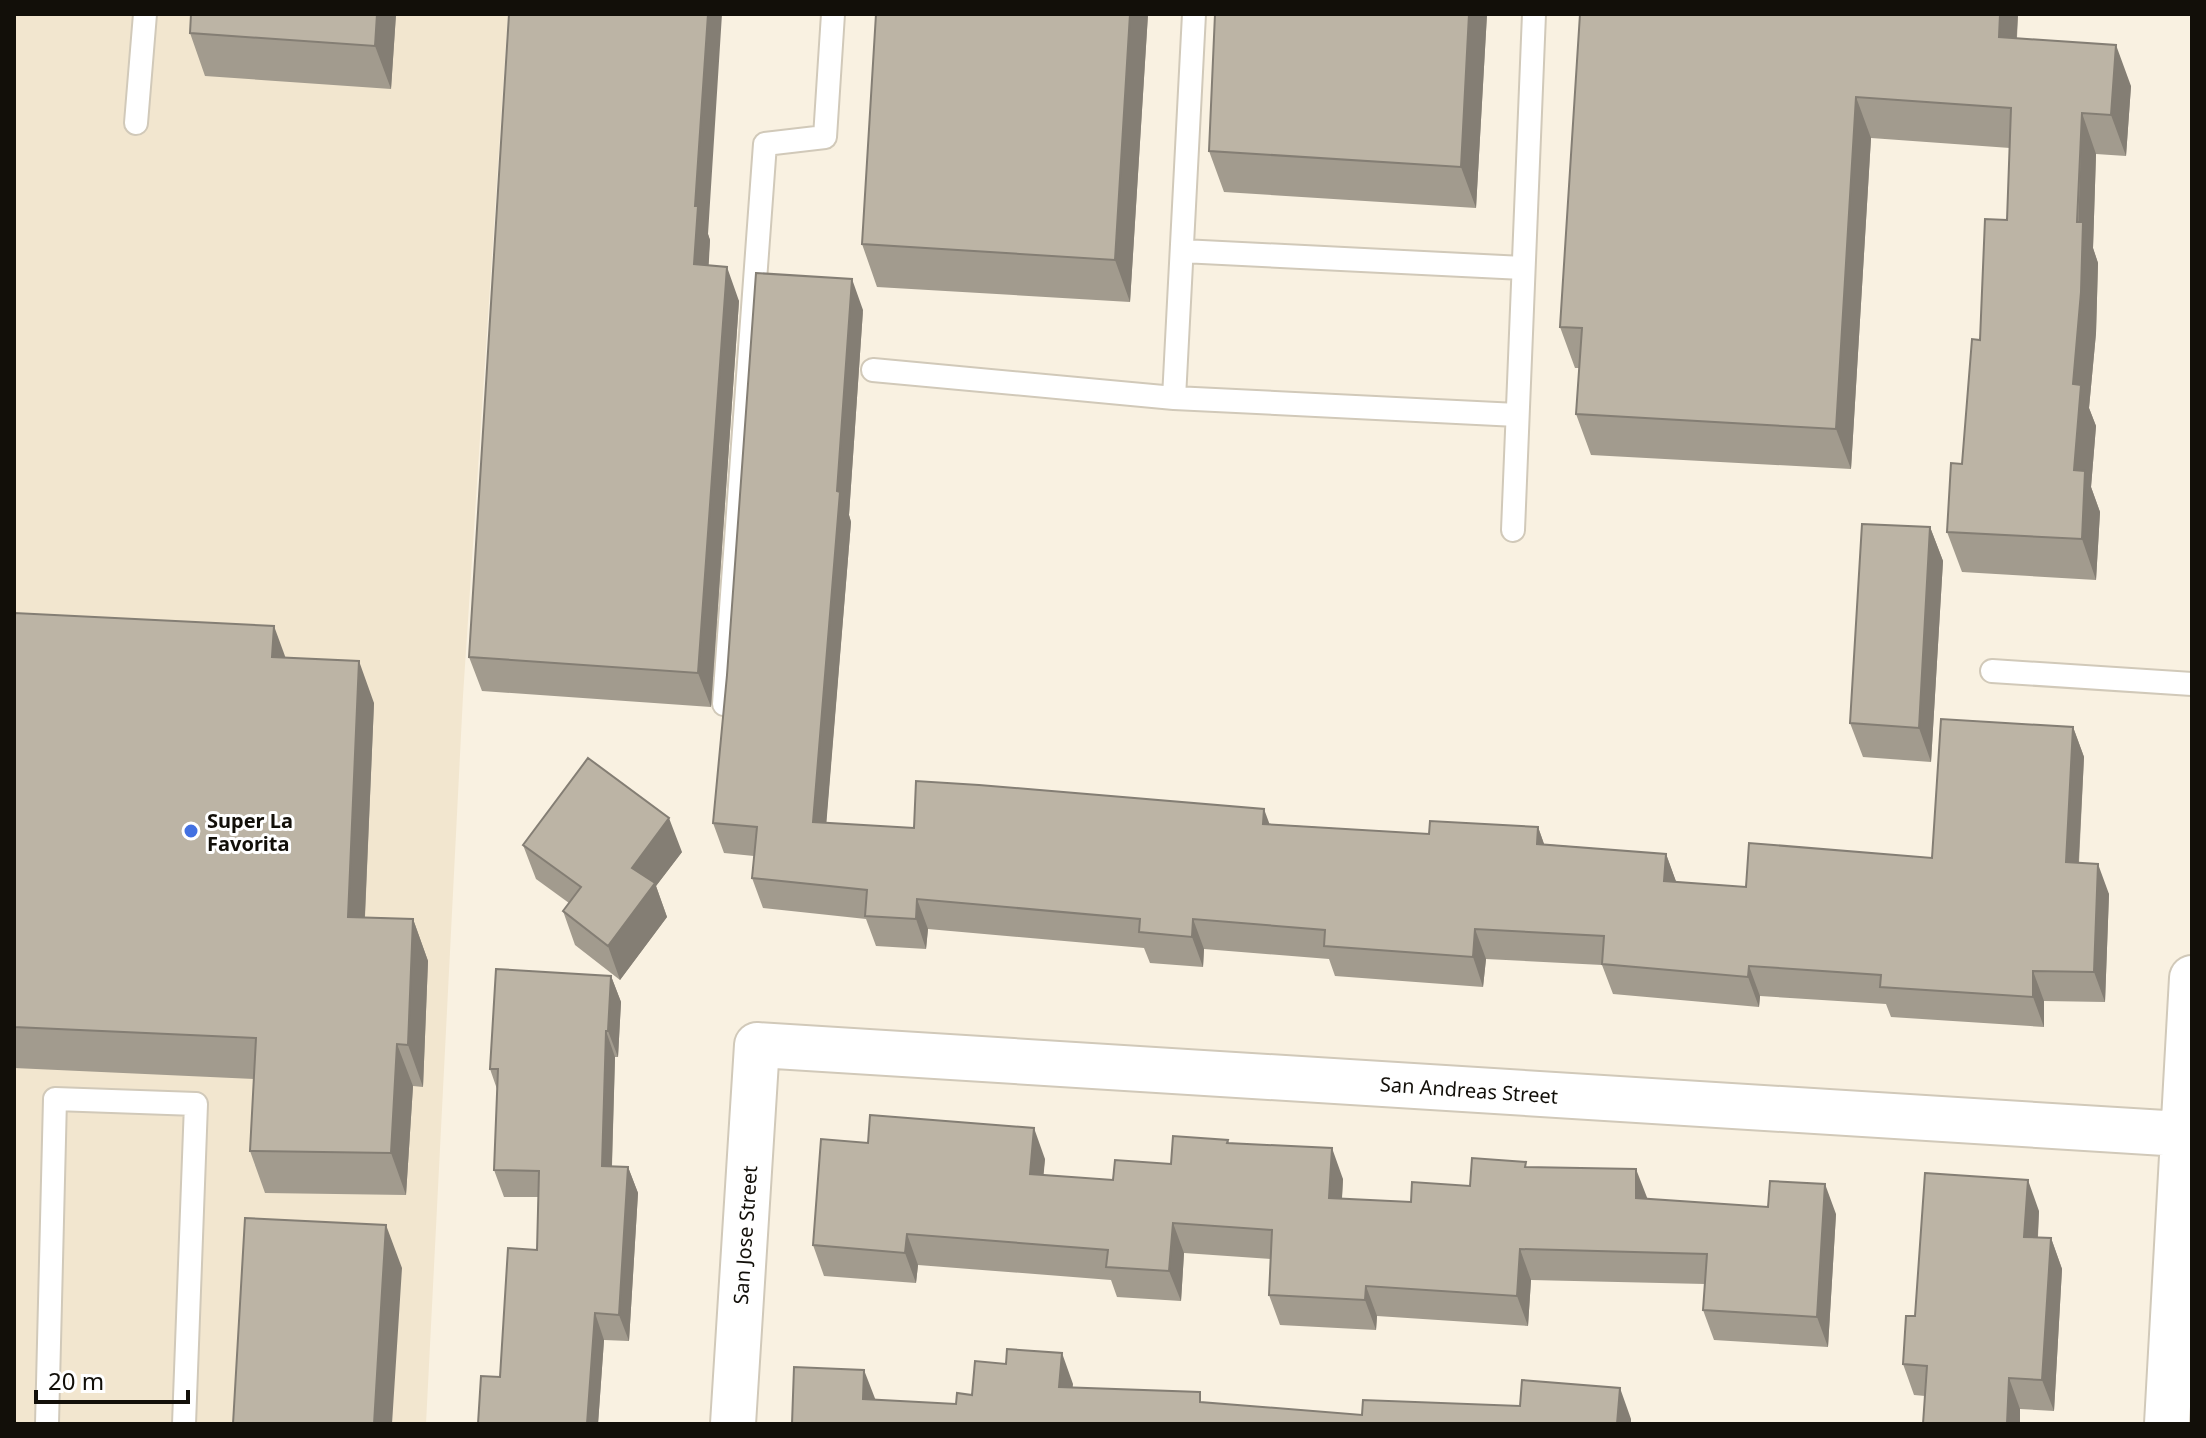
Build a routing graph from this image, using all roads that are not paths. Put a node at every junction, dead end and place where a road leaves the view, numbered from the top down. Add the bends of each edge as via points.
1 (145, 14) edge
2 (833, 14) edge
3 (1194, 14) edge
4 (1534, 14) edge
5 (136, 123) dead end
6 (1182, 251) junction
7 (1523, 268) junction
8 (873, 370) dead end
9 (1174, 398) junction
10 (1517, 415) junction
11 (1513, 530) dead end
12 (1992, 671) dead end
13 (2192, 684) edge
14 (724, 704) edge
15 (2192, 978) edge
16 (757, 1045) joint
17 (2181, 1134) junction
18 (47, 1424) edge
19 (184, 1424) edge
20 (733, 1424) edge
21 (2167, 1424) edge

1 - 5 lane
2 - 14 lane via 825,137 765,144
3 - 6 lane
4 - 7 lane
6 - 7 lane
6 - 9 lane
7 - 10 lane
8 - 9 lane
9 - 10 lane
10 - 11 lane
12 - 13 lane
15 - 17 street
16 - 17 street, San Andreas Street
16 - 20 street, San Jose Street
17 - 21 street
18 - 19 lane via 55,1099 196,1104

